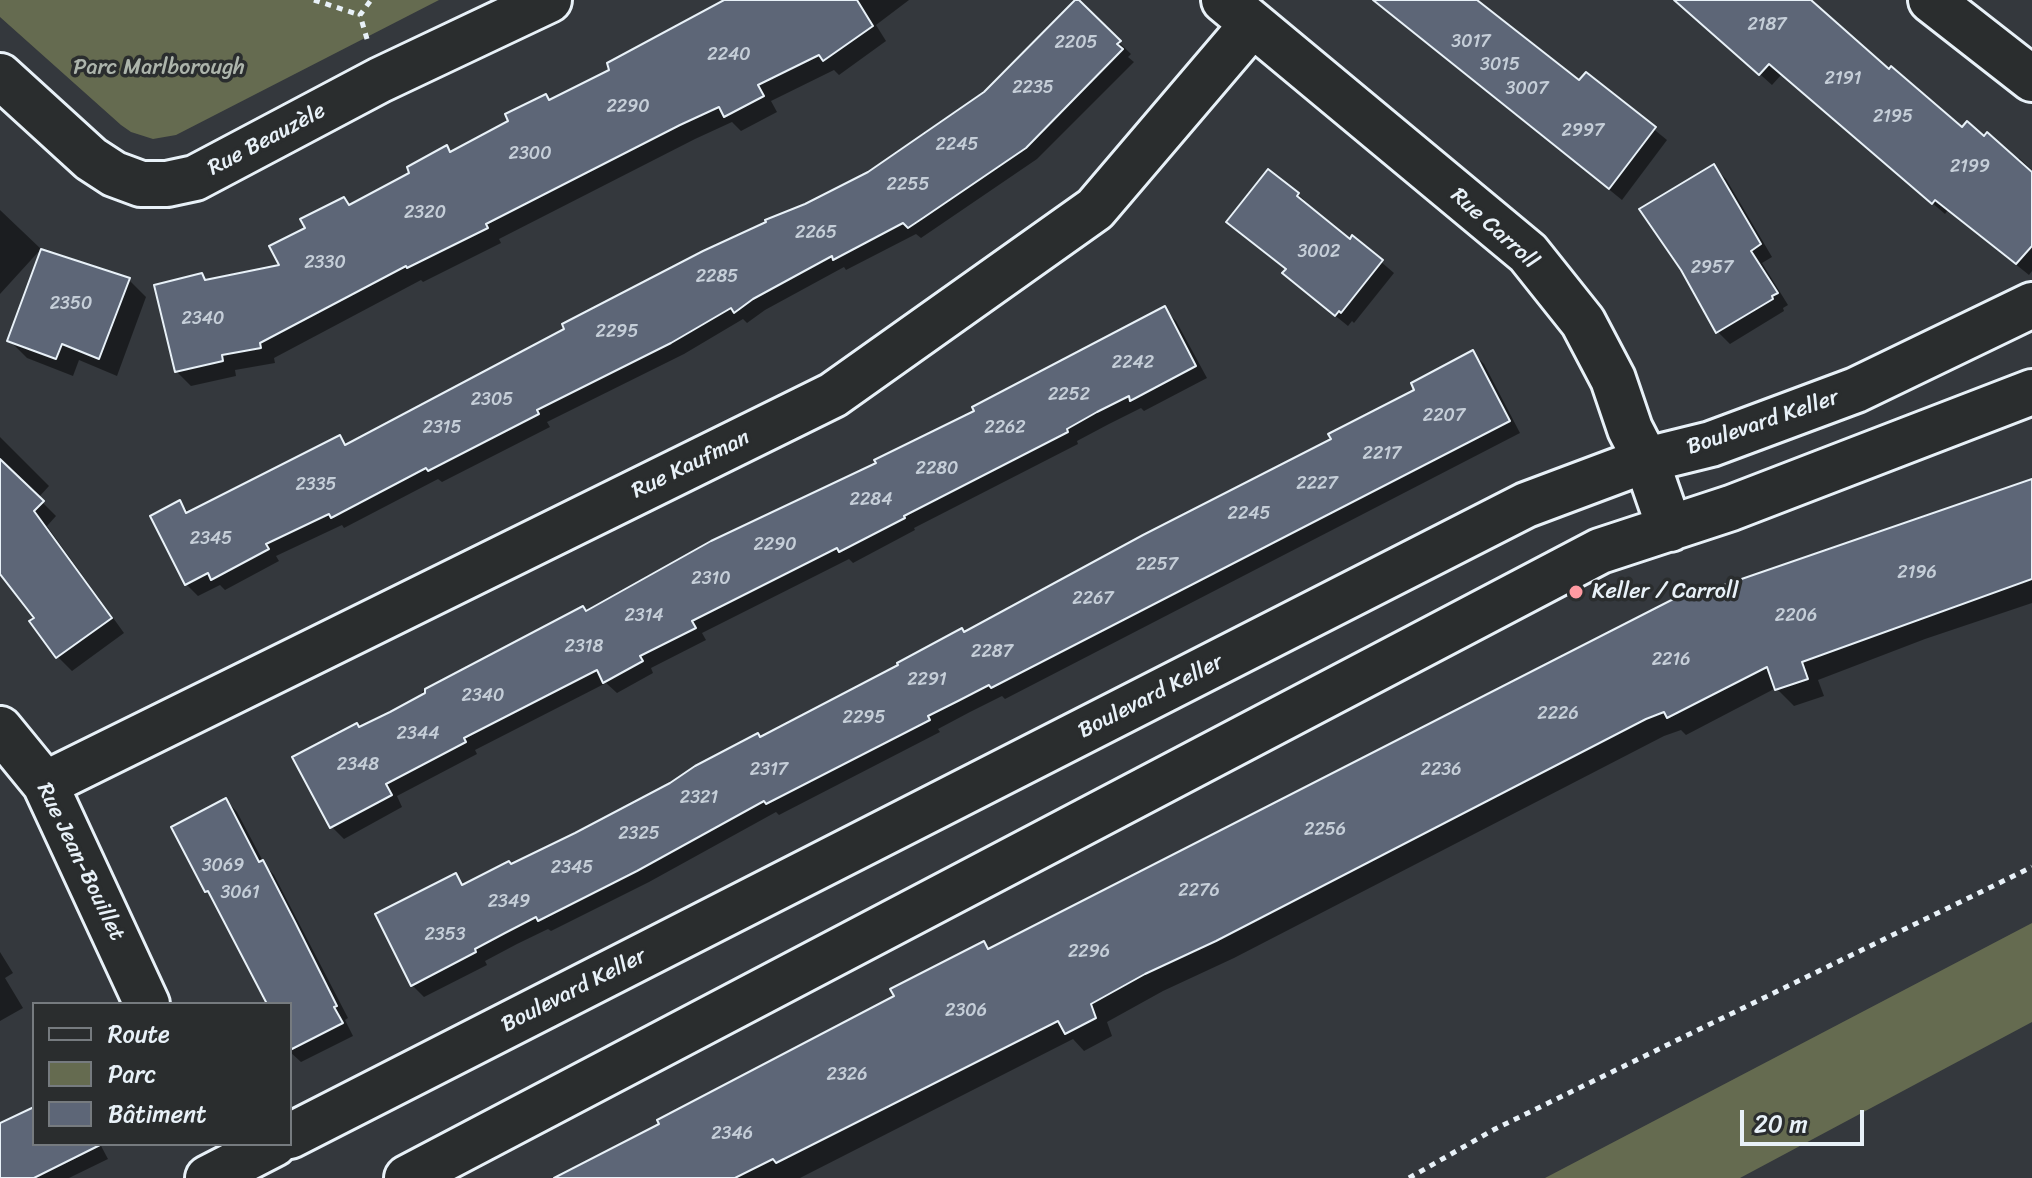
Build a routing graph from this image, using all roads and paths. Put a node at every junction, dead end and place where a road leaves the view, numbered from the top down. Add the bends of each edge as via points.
1 (314, 0) edge
2 (549, 0) edge
3 (1931, 0) edge
4 (1238, 13) edge
5 (360, 15) dead end
6 (0, 76) edge
7 (2032, 79) edge
8 (2032, 305) edge
9 (2032, 392) edge
10 (1646, 460) junction
11 (1670, 529) junction
12 (0, 729) edge
13 (45, 784) junction
14 (2032, 867) edge
15 (146, 1002) edge
16 (292, 1135) edge
17 (269, 1146) edge
18 (219, 1167) edge
19 (407, 1178) edge
20 (1409, 1178) edge

1 - 5 path
2 - 6 street, Rue Beauzèle via 380,80 195,178 167,184 141,184 114,174
3 - 7 street
4 - 10 street, Rue Carroll via 1528,253 1583,322
4 - 13 street, Rue Kaufman via 1095,209 833,395
8 - 10 street, Boulevard Keller via 1856,390 1711,444
9 - 11 street
10 - 11 street, Rue Carroll
10 - 16 street, Boulevard Keller via 1526,505
11 - 19 street via 1600,551
12 - 13 street, Rue Jean-Bouillet
13 - 15 street, Rue Jean-Bouillet
14 - 20 path via 1509,1122
17 - 18 street

